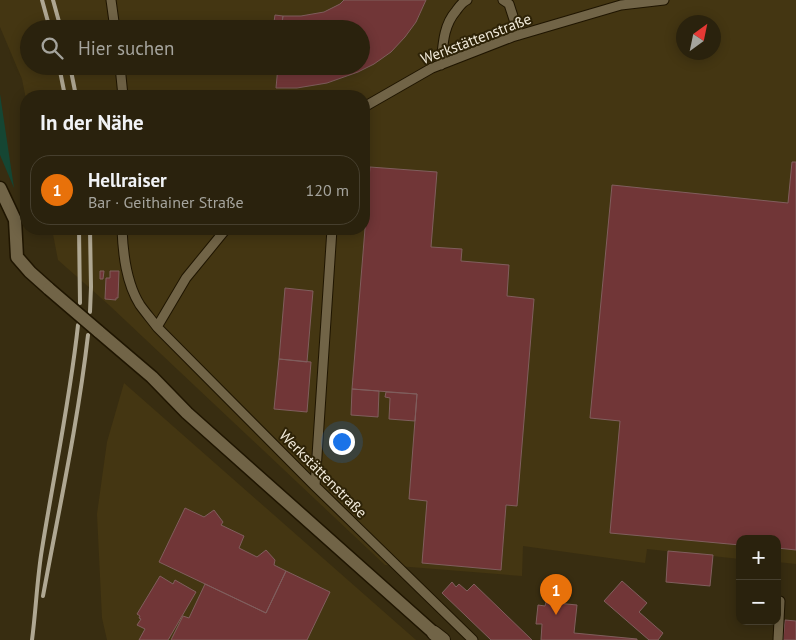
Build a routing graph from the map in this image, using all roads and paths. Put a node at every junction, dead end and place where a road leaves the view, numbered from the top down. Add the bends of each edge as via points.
1 (110, 0) edge
2 (467, 0) edge
3 (503, 0) edge
4 (664, 0) edge
5 (113, 20) edge
6 (519, 35) junction
7 (441, 64) junction
8 (121, 75) edge
9 (122, 90) edge
10 (370, 104) edge
11 (0, 188) edge
12 (122, 235) edge
13 (221, 235) edge
14 (332, 235) edge
15 (157, 327) junction
16 (315, 486) junction
17 (779, 625) edge
18 (439, 636) edge
19 (472, 640) edge
20 (778, 640) edge

1 - 5 lane
2 - 7 lane via 449,19
3 - 6 lane via 508,4
4 - 6 lane, Werkstättenstraße via 621,5
6 - 7 lane, Werkstättenstraße
7 - 10 lane, Werkstättenstraße
8 - 9 lane
11 - 18 street, bridge via 15,220 17,257 30,272 152,377 187,413
12 - 15 lane, Werkstättenstraße via 130,284 139,304
13 - 15 lane via 186,278
14 - 16 lane
15 - 16 lane, Werkstättenstraße
16 - 19 lane, Werkstättenstraße
17 - 20 lane

